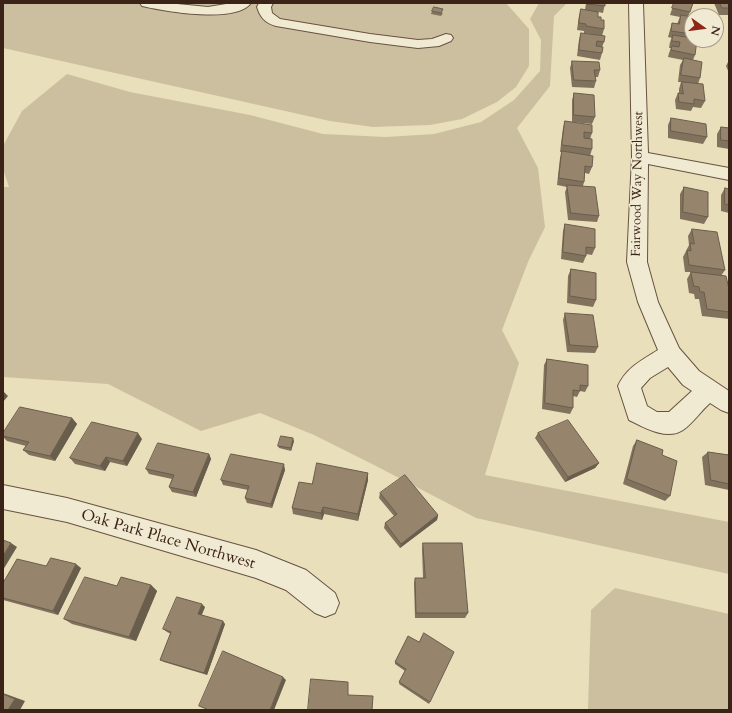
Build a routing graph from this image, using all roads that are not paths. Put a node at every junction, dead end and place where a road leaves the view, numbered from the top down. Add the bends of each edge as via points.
1 (147, 3) edge
2 (244, 3) edge
3 (266, 3) edge
4 (636, 3) edge
5 (207, 12) junction
6 (276, 22) junction
7 (446, 38) dead end
8 (640, 157) junction
9 (729, 174) edge
10 (671, 354) junction
11 (708, 390) junction
12 (729, 403) edge
13 (3, 497) edge
14 (325, 603) dead end

1 - 5 street
2 - 5 street
3 - 6 street via 266,15
4 - 8 street, Fairwood Way Northwest
5 - 6 street
6 - 7 street via 418,44 434,43
8 - 9 street
8 - 10 street, Fairwood Way Northwest via 637,262 648,302
10 - 11 street, Fairwood Way Northwest via 691,378
10 - 11 street via 642,371 629,386 637,413 655,422 674,423
11 - 12 street, Fairwood Way Northwest
13 - 14 street, Oak Park Place Northwest via 67,510 256,564 296,580

